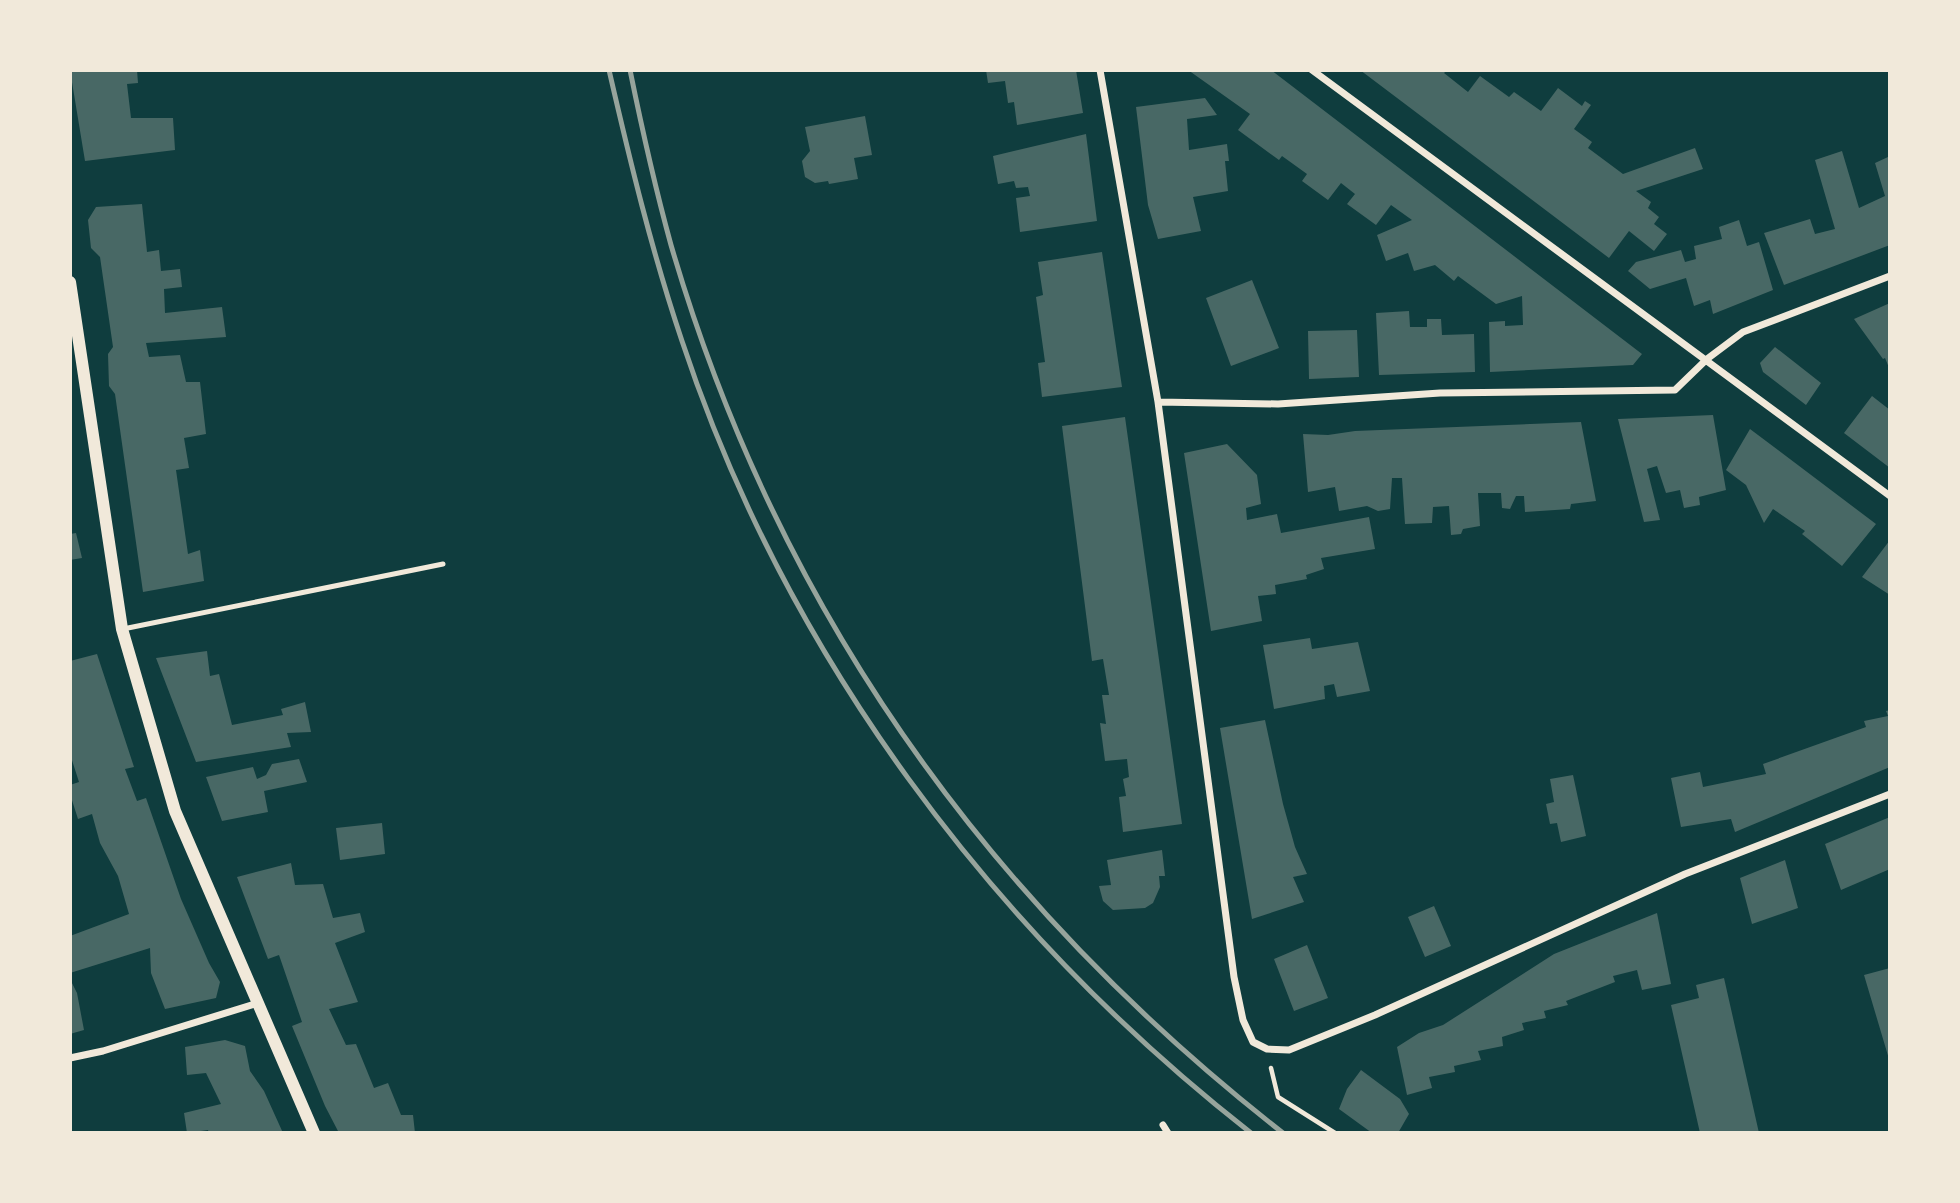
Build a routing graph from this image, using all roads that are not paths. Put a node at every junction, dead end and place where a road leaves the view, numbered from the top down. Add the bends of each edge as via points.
1 (1100, 70) edge
2 (1311, 70) edge
3 (1890, 276) edge
4 (70, 282) edge
5 (1707, 359) junction
6 (1158, 402) junction
7 (1890, 496) edge
8 (443, 564) dead end
9 (122, 629) junction
10 (1890, 794) edge
11 (258, 1003) junction
12 (70, 1058) edge
13 (1163, 1125) dead end
14 (314, 1133) edge
15 (1168, 1133) edge

1 - 6 street
2 - 5 street
3 - 5 street via 1743,331
4 - 9 street
5 - 6 street via 1675,390 1440,393 1278,404
5 - 7 street
6 - 10 street via 1234,977 1242,1020 1253,1042 1267,1049 1289,1050 1685,874
8 - 9 lane
9 - 11 street via 175,811
11 - 12 street
11 - 14 street
13 - 15 street

